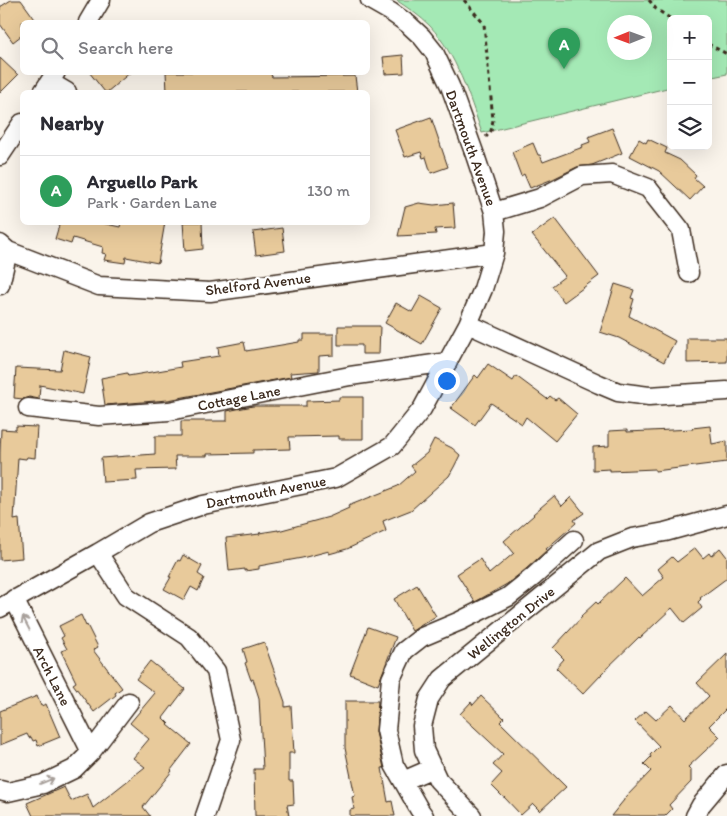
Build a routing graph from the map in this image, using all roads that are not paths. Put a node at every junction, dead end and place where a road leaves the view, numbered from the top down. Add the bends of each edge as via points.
1 (101, 0) edge
2 (370, 0) edge
3 (89, 20) edge
4 (49, 82) edge
5 (63, 90) edge
6 (20, 126) edge
7 (0, 156) edge
8 (494, 212) junction
9 (4, 247) edge
10 (494, 253) junction
11 (689, 273) dead end
12 (0, 285) edge
13 (468, 324) junction
14 (448, 362) junction
15 (727, 391) edge
16 (28, 408) dead end
17 (727, 515) edge
18 (574, 540) dead end
19 (98, 553) junction
20 (7, 604) edge
21 (129, 702) dead end
22 (90, 752) junction
23 (432, 768) junction
24 (727, 774) edge
25 (403, 781) junction
26 (0, 790) edge
27 (205, 816) edge
28 (424, 816) edge
29 (472, 816) edge
30 (696, 816) edge

1 - 3 street
2 - 8 street, Dartmouth Avenue via 408,24 434,52 450,86
4 - 5 street
6 - 7 street
8 - 10 street, Dartmouth Avenue
8 - 11 street via 540,198 582,176 612,174 648,188 681,230
9 - 10 street, Shelford Avenue via 99,286 210,292
9 - 12 street
10 - 13 street, Dartmouth Avenue
13 - 14 street, Dartmouth Avenue
13 - 15 street via 618,392 650,396
14 - 16 street, Cottage Lane via 350,376 169,411 99,416
14 - 19 street, Dartmouth Avenue via 422,409 392,446 336,478 203,505 149,524
17 - 23 street, Wellington Drive via 632,538 599,551 442,679 429,699 422,726 424,750
18 - 25 street via 508,597 422,637 404,651 391,679 386,730 394,765
19 - 20 street, Dartmouth Avenue
19 - 27 street via 126,596 189,637 216,671 231,740
22 -> 20 street, Arch Lane
21 - 22 street
26 -> 22 street via 8,792 43,784 74,770
23 - 25 street
23 - 29 street, Wellington Drive via 438,780
24 - 30 street
25 - 28 street

